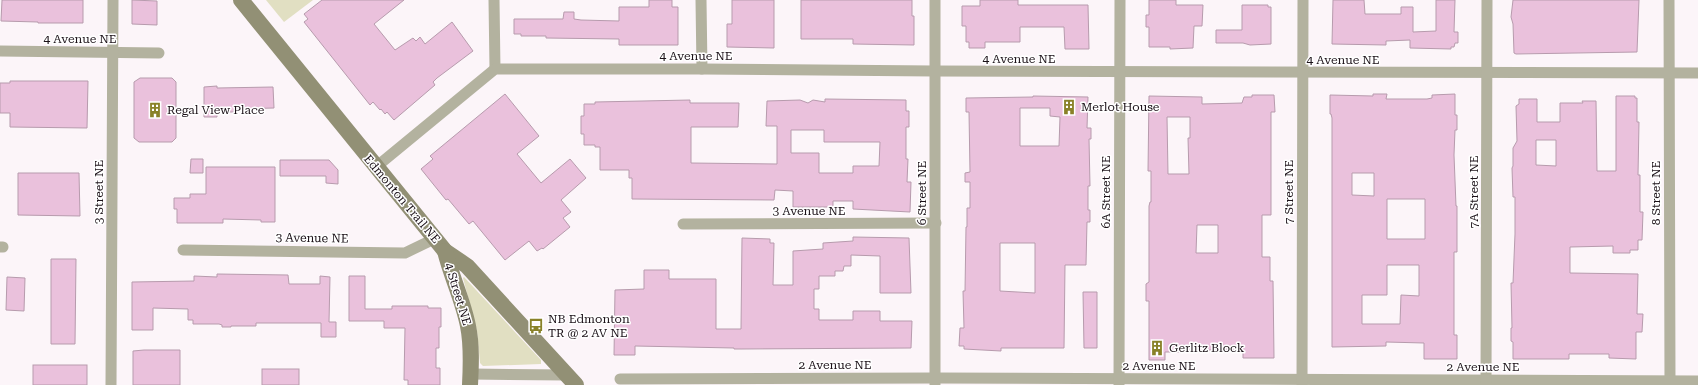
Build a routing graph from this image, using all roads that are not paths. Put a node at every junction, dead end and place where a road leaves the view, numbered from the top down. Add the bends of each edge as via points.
1 (113, 0) edge
2 (241, 0) edge
3 (494, 0) edge
4 (701, 0) edge
5 (935, 0) edge
6 (1120, 0) edge
7 (1303, 0) edge
8 (1487, 0) edge
9 (1669, 0) edge
10 (0, 51) edge
11 (112, 52) junction
12 (159, 53) dead end
13 (702, 69) junction
14 (495, 70) junction
15 (934, 71) junction
16 (1119, 72) junction
17 (1302, 73) junction
18 (1487, 73) junction
19 (1668, 73) junction
20 (1698, 74) edge
21 (376, 167) junction
22 (683, 224) dead end
23 (936, 224) junction
24 (436, 238) junction
25 (184, 250) dead end
26 (445, 251) junction
27 (620, 379) dead end
28 (470, 380) edge
29 (571, 380) edge
30 (1698, 381) edge
31 (935, 382) edge
32 (1119, 382) edge
33 (1302, 382) edge
34 (1486, 382) edge
35 (1670, 383) edge
36 (111, 385) edge

1 - 11 street, 3 Street NE
2 - 21 main road, Edmonton Trail NE
3 - 14 street
4 - 13 street
5 - 15 street, 6 Street NE
6 - 16 street, 6A Street NE
7 - 17 street, 7 Street NE
8 - 18 street, 7A Street NE
9 - 19 street, 8 Street NE
10 - 11 street, 4 Avenue NE
11 - 12 street, 4 Avenue NE
11 - 36 street, 3 Street NE
13 - 14 street, 4 Avenue NE
13 - 15 street, 4 Avenue NE
14 - 21 street
15 - 16 street, 4 Avenue NE
15 - 23 street, 6 Street NE
16 - 17 street, 4 Avenue NE
16 - 32 street, 6A Street NE
17 - 18 street, 4 Avenue NE
17 - 33 street, 7 Street NE
18 - 19 street, 4 Avenue NE
18 - 34 street, 7A Street NE
19 - 20 street, 4 Avenue NE
19 - 35 street, 8 Street NE
21 - 24 main road, Edmonton Trail NE
22 - 23 street, 3 Avenue NE
23 - 31 street, 6 Street NE
24 - 25 street, 3 Avenue NE via 405,253
24 - 26 main road, Edmonton Trail NE
26 - 28 main road, 4 Street NE via 469,327
26 - 29 main road, Edmonton Trail NE via 467,266
27 - 31 street, 2 Avenue NE
28 - 29 street
30 - 35 street, 2 Avenue NE
31 - 32 street, 2 Avenue NE
32 - 33 street, 2 Avenue NE
33 - 34 street, 2 Avenue NE
34 - 35 street, 2 Avenue NE

